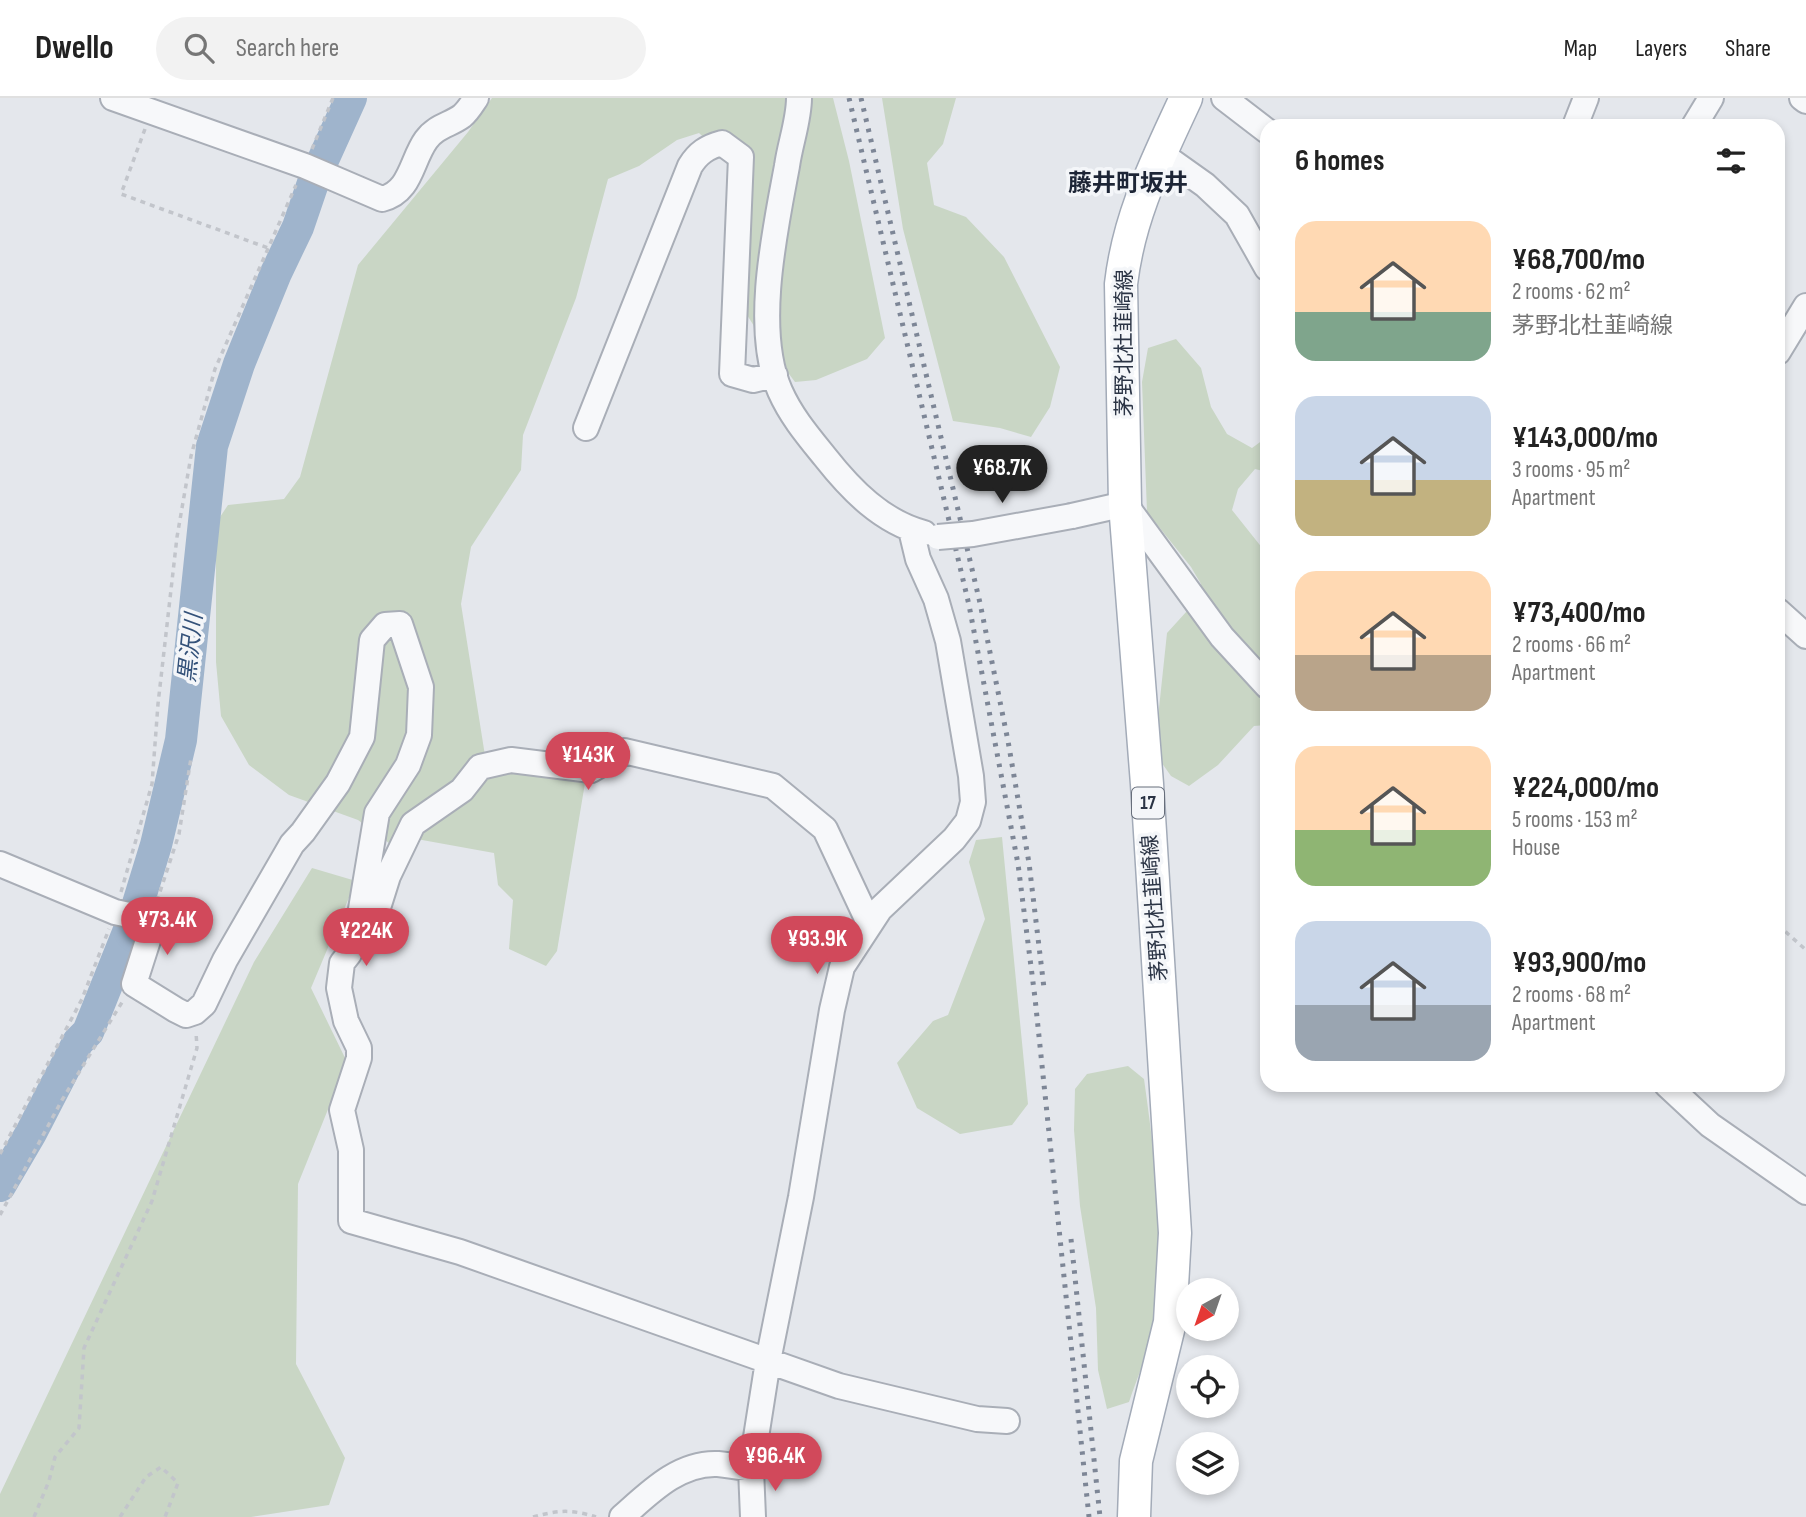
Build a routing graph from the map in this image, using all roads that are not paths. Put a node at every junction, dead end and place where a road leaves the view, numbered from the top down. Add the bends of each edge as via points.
1 (113, 98) edge
2 (476, 98) edge
3 (799, 98) edge
4 (1186, 98) edge
5 (1224, 98) edge
6 (1586, 98) edge
7 (1711, 98) edge
8 (1578, 119) edge
9 (1698, 119) edge
10 (1260, 126) edge
11 (1160, 153) junction
12 (1260, 256) edge
13 (1806, 306) edge
14 (1792, 328) edge
15 (775, 375) junction
16 (586, 428) dead end
17 (1125, 504) junction
18 (911, 530) junction
19 (1785, 617) edge
20 (1806, 636) edge
21 (1260, 678) edge
22 (0, 864) edge
23 (869, 923) junction
24 (349, 954) junction
25 (1675, 1092) edge
26 (1806, 1192) edge
27 (768, 1361) junction
28 (1007, 1422) dead end
29 (751, 1469) junction
30 (622, 1517) edge
31 (753, 1517) edge
32 (1134, 1517) edge

1 - 2 street via 382,199 394,196 404,184 435,129 463,115
3 - 15 street via 772,252 768,324
4 - 11 main road, 茅野北杜韮崎線 / 17
5 - 10 street
6 - 8 street
7 - 9 street
11 - 12 street via 1237,215
11 - 17 main road, 茅野北杜韮崎線 / 17 via 1133,218 1121,284
13 - 14 street
15 - 16 street via 753,380 732,374 741,157 722,143 707,147 690,166
15 - 18 street via 791,414 836,471 888,519
17 - 18 street, bridge via 973,534 938,537
17 - 21 street via 1222,637
17 - 32 main road, 茅野北杜韮崎線 / 17 via 1175,1233 1170,1322 1136,1461
18 - 23 street via 948,641 973,802 968,821 954,839
19 - 20 street
22 - 24 street via 133,916 150,934 134,984 186,1015 195,1012 204,1004 292,844 350,760 362,737 372,640 385,625 400,624 421,687 419,735 408,765 376,813 359,921
23 - 24 street via 825,829 774,786 624,751 591,770 511,760 480,767 462,790 414,824 388,876 365,947
23 - 27 street via 842,967 832,1010
24 - 27 street via 342,962 339,988 346,1021 359,1048 342,1110 351,1150 351,1221 460,1252
25 - 26 street via 1710,1125
27 - 28 street via 903,1403
27 - 29 street
29 - 30 street via 716,1464 691,1468 658,1485
29 - 31 street

